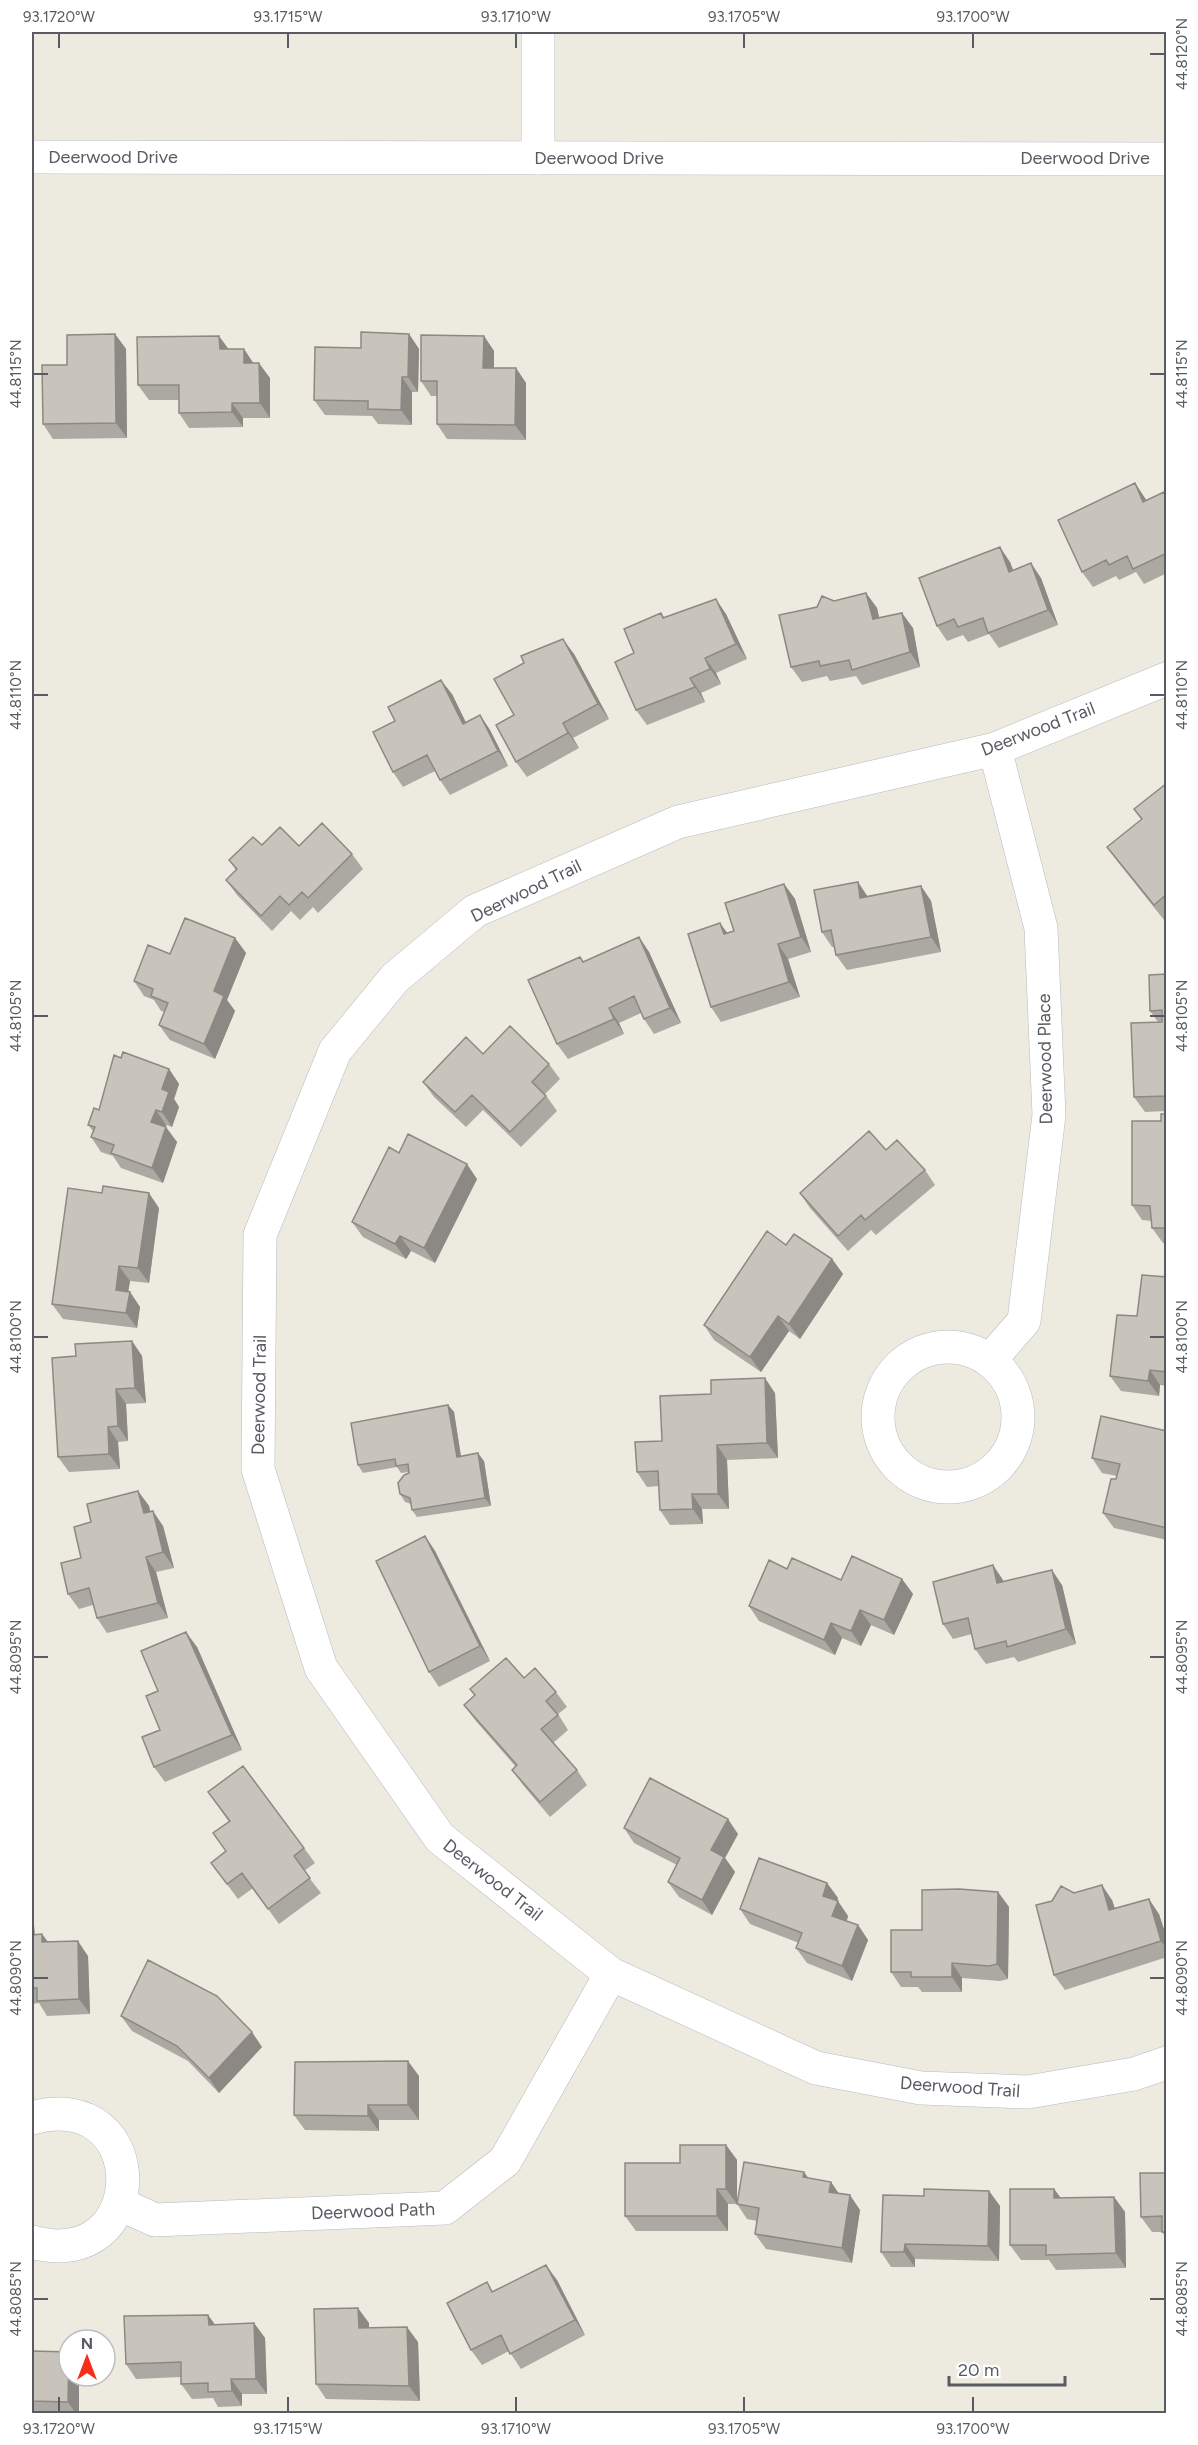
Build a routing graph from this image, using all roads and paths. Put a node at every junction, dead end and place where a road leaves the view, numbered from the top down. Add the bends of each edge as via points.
1 (538, 32) edge
2 (32, 156) edge
3 (538, 158) junction
4 (1167, 159) edge
5 (1167, 679) edge
6 (995, 749) junction
7 (990, 1360) junction
8 (611, 1974) junction
9 (1167, 2063) edge
10 (32, 2118) edge
11 (120, 2204) junction
12 (32, 2242) edge

1 - 3 street
2 - 3 street, Deerwood Drive
3 - 4 street, Deerwood Drive
5 - 6 street, Deerwood Trail
6 - 7 street, Deerwood Place via 1041,928 1049,1115 1024,1321
6 - 8 street, Deerwood Trail via 678,822 475,911 395,978 335,1050 260,1235 258,1469 321,1668 440,1838
7 - 7 street via 970,1350 926,1350 906,1360 890,1376 880,1396 880,1439 890,1459 908,1476 930,1486 954,1488 978,1482 998,1467 1012,1448 1019,1424 1017,1400 1007,1378
8 - 9 street, Deerwood Trail via 816,2068 921,2088 1028,2092 1134,2074
8 - 11 street, Deerwood Path via 506,2162 445,2208 155,2220
10 - 11 street via 50,2113 73,2114 94,2124 111,2139 121,2160 124,2182
11 - 12 street via 92,2238 72,2246 50,2247

